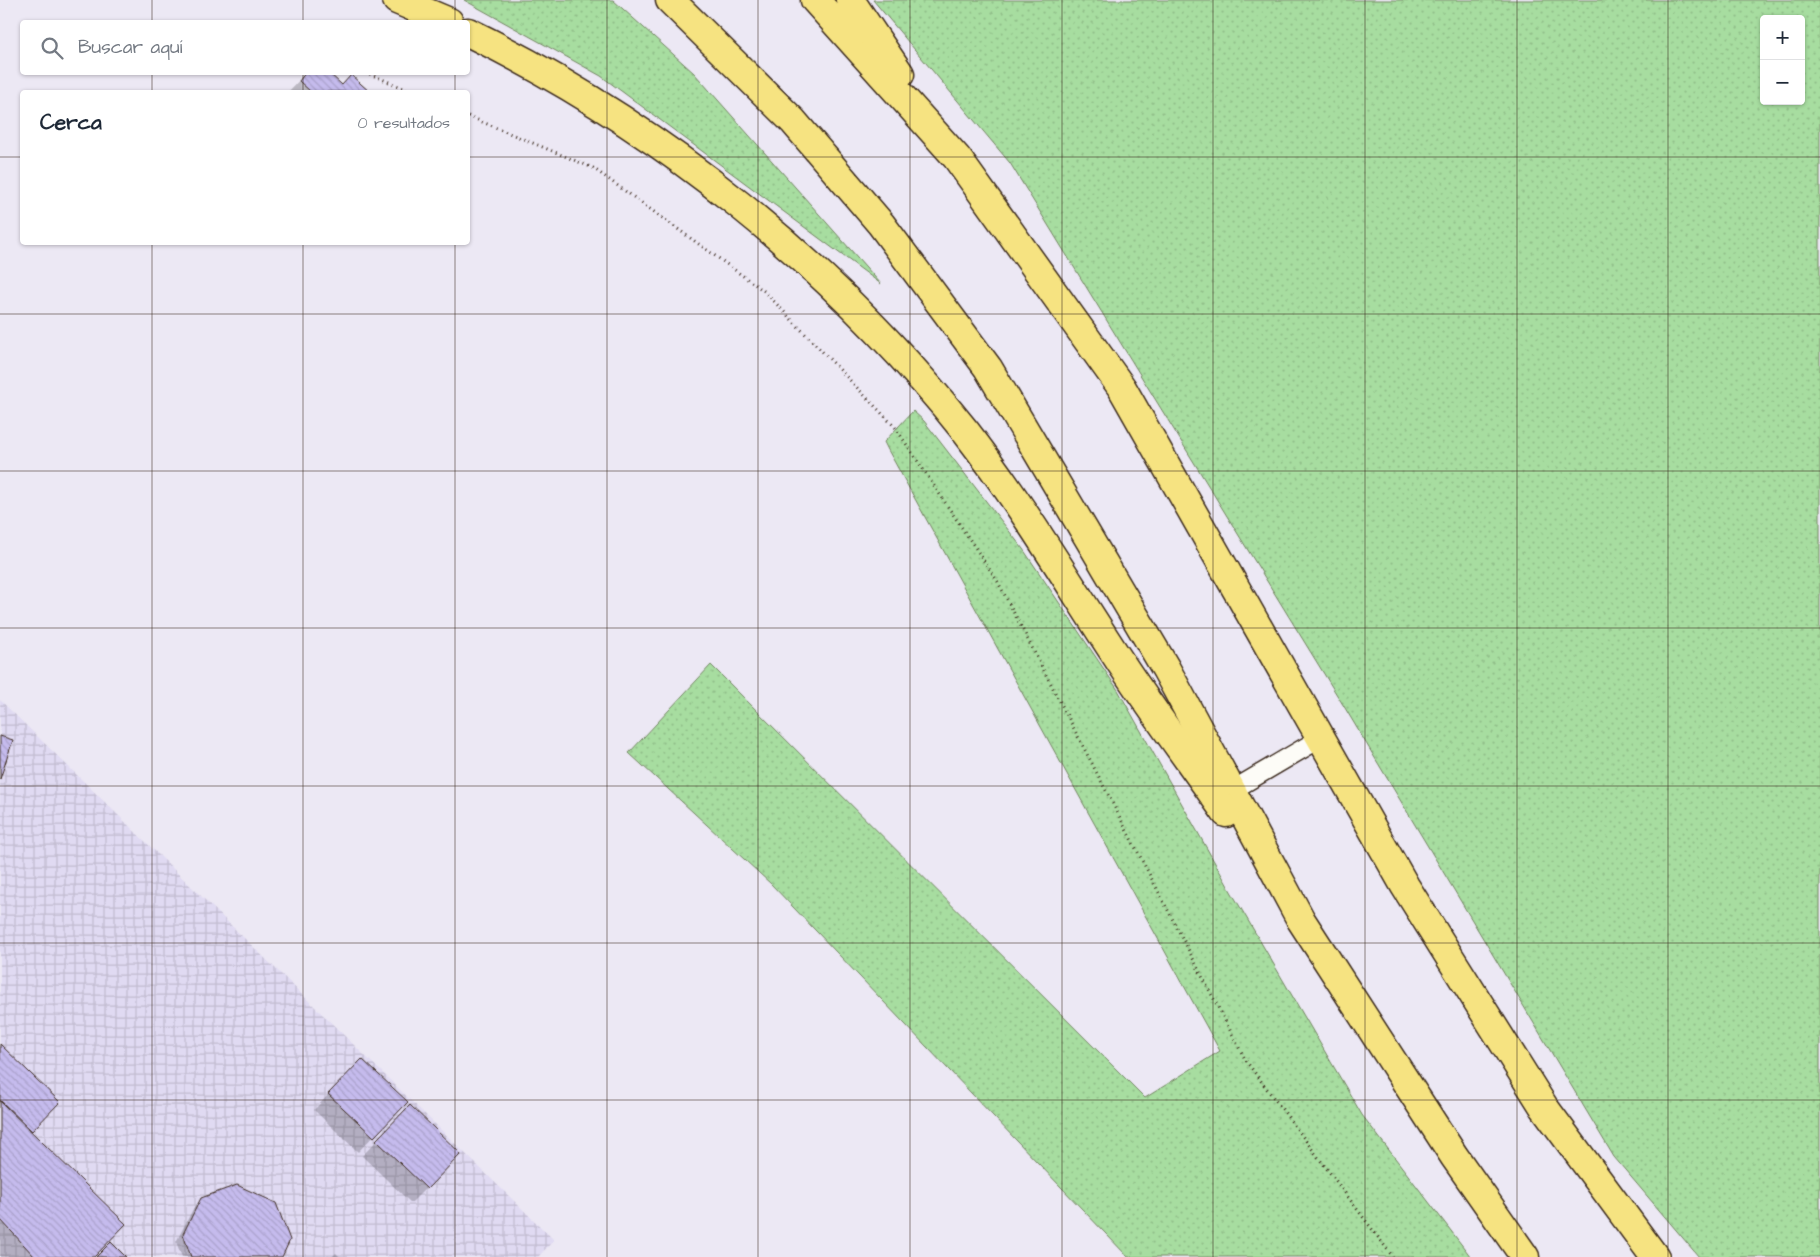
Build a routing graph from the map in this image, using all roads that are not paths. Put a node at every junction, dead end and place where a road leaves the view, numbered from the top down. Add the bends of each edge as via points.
1 (397, 0) edge
2 (670, 0) edge
3 (815, 0) edge
4 (850, 0) edge
5 (444, 20) edge
6 (470, 33) edge
7 (957, 158) junction
8 (1321, 738) junction
9 (1231, 792) junction
10 (1301, 920) junction
11 (1525, 1257) edge
12 (1655, 1257) edge

1 - 5 highway
2 - 9 highway via 793,121 881,224 988,368 1166,669
3 - 7 highway
4 - 7 highway
6 - 10 highway via 578,92 709,181 806,261 903,358 965,431 1006,486 1053,554 1114,653
7 - 8 highway via 1122,388
8 - 9 lane
8 - 12 highway via 1404,886 1544,1107
9 - 10 highway
10 - 11 highway via 1454,1156

